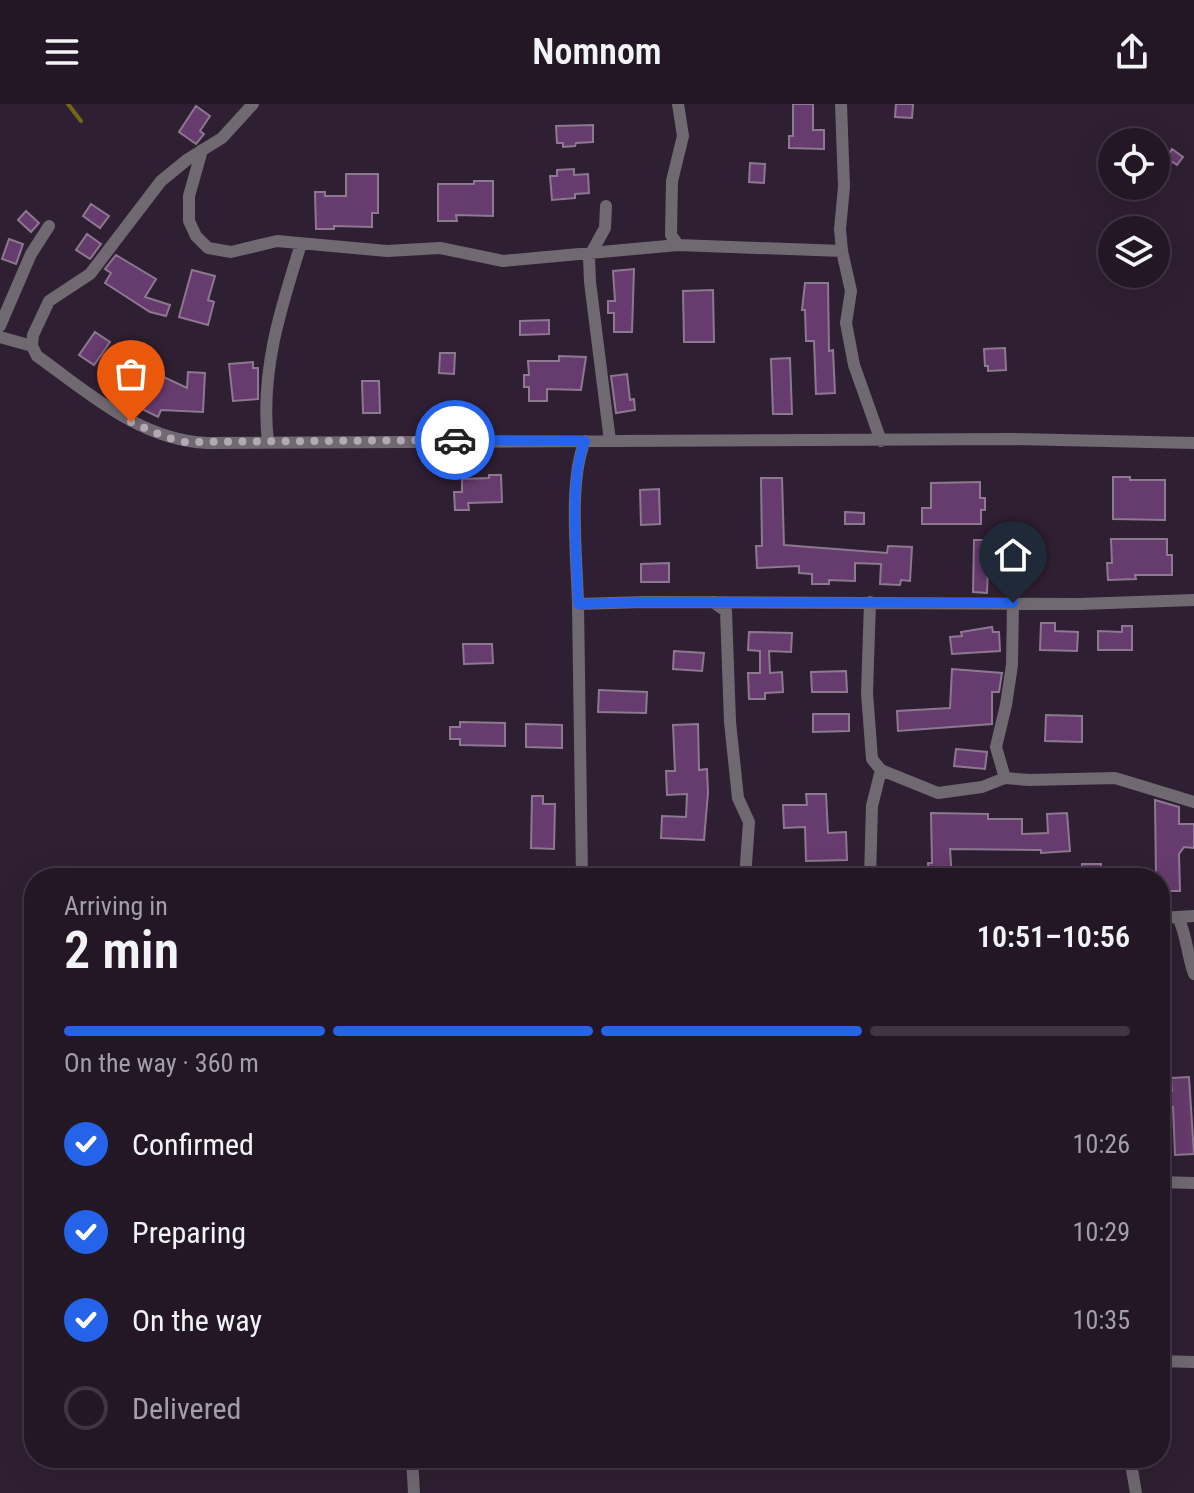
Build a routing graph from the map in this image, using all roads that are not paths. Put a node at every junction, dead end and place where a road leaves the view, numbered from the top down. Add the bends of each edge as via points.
1 (253, 104) edge
2 (678, 104) edge
3 (841, 104) edge
4 (202, 150) junction
5 (606, 206) dead end
6 (49, 226) dead end
7 (301, 244) junction
8 (678, 245) junction
9 (842, 251) junction
10 (590, 254) junction
11 (0, 326) edge
12 (0, 337) edge
13 (32, 346) junction
14 (585, 441) junction
15 (610, 441) junction
16 (881, 441) junction
17 (268, 442) junction
18 (1194, 443) edge
19 (1194, 600) edge
20 (713, 602) junction
21 (870, 602) junction
22 (1013, 603) junction
23 (578, 604) junction
24 (881, 770) junction
25 (1005, 778) junction
26 (1194, 802) edge
27 (582, 868) edge
28 (746, 868) edge
29 (870, 868) edge
30 (1194, 916) edge
31 (1170, 917) edge
32 (1178, 917) junction
33 (1194, 974) edge
34 (1170, 1182) edge
35 (1194, 1183) edge
36 (1170, 1361) edge
37 (1194, 1362) edge
38 (413, 1468) edge
39 (1132, 1468) edge
40 (414, 1493) edge
41 (1136, 1493) edge

1 - 4 street via 233,128
2 - 8 street via 683,136 672,181 671,235
3 - 9 street
4 - 7 street via 189,196 189,221 208,248 231,252 277,241
4 - 13 street via 161,181 90,274 49,301
5 - 10 street via 605,228
6 - 11 street
7 - 10 street via 387,251 440,248 503,261
7 - 17 street via 268,363
8 - 9 street
8 - 10 street
9 - 16 street via 851,291 846,323 854,365
10 - 15 street
12 - 13 street
13 - 17 street via 37,356 131,422 165,437 185,442
14 - 15 street
14 - 17 street
14 - 23 street via 578,471
15 - 16 street
16 - 18 street
19 - 22 street
20 - 21 street
20 - 23 street
20 - 28 street via 726,611 738,798 749,822
21 - 22 street
21 - 24 street via 867,693 872,759
22 - 25 street via 1012,665 996,747
23 - 27 street
24 - 25 street via 938,793
24 - 29 street via 872,806
25 - 26 street via 1115,778
30 - 32 street
31 - 32 street
32 - 33 street
34 - 35 street
36 - 37 street
38 - 40 street
39 - 41 street

